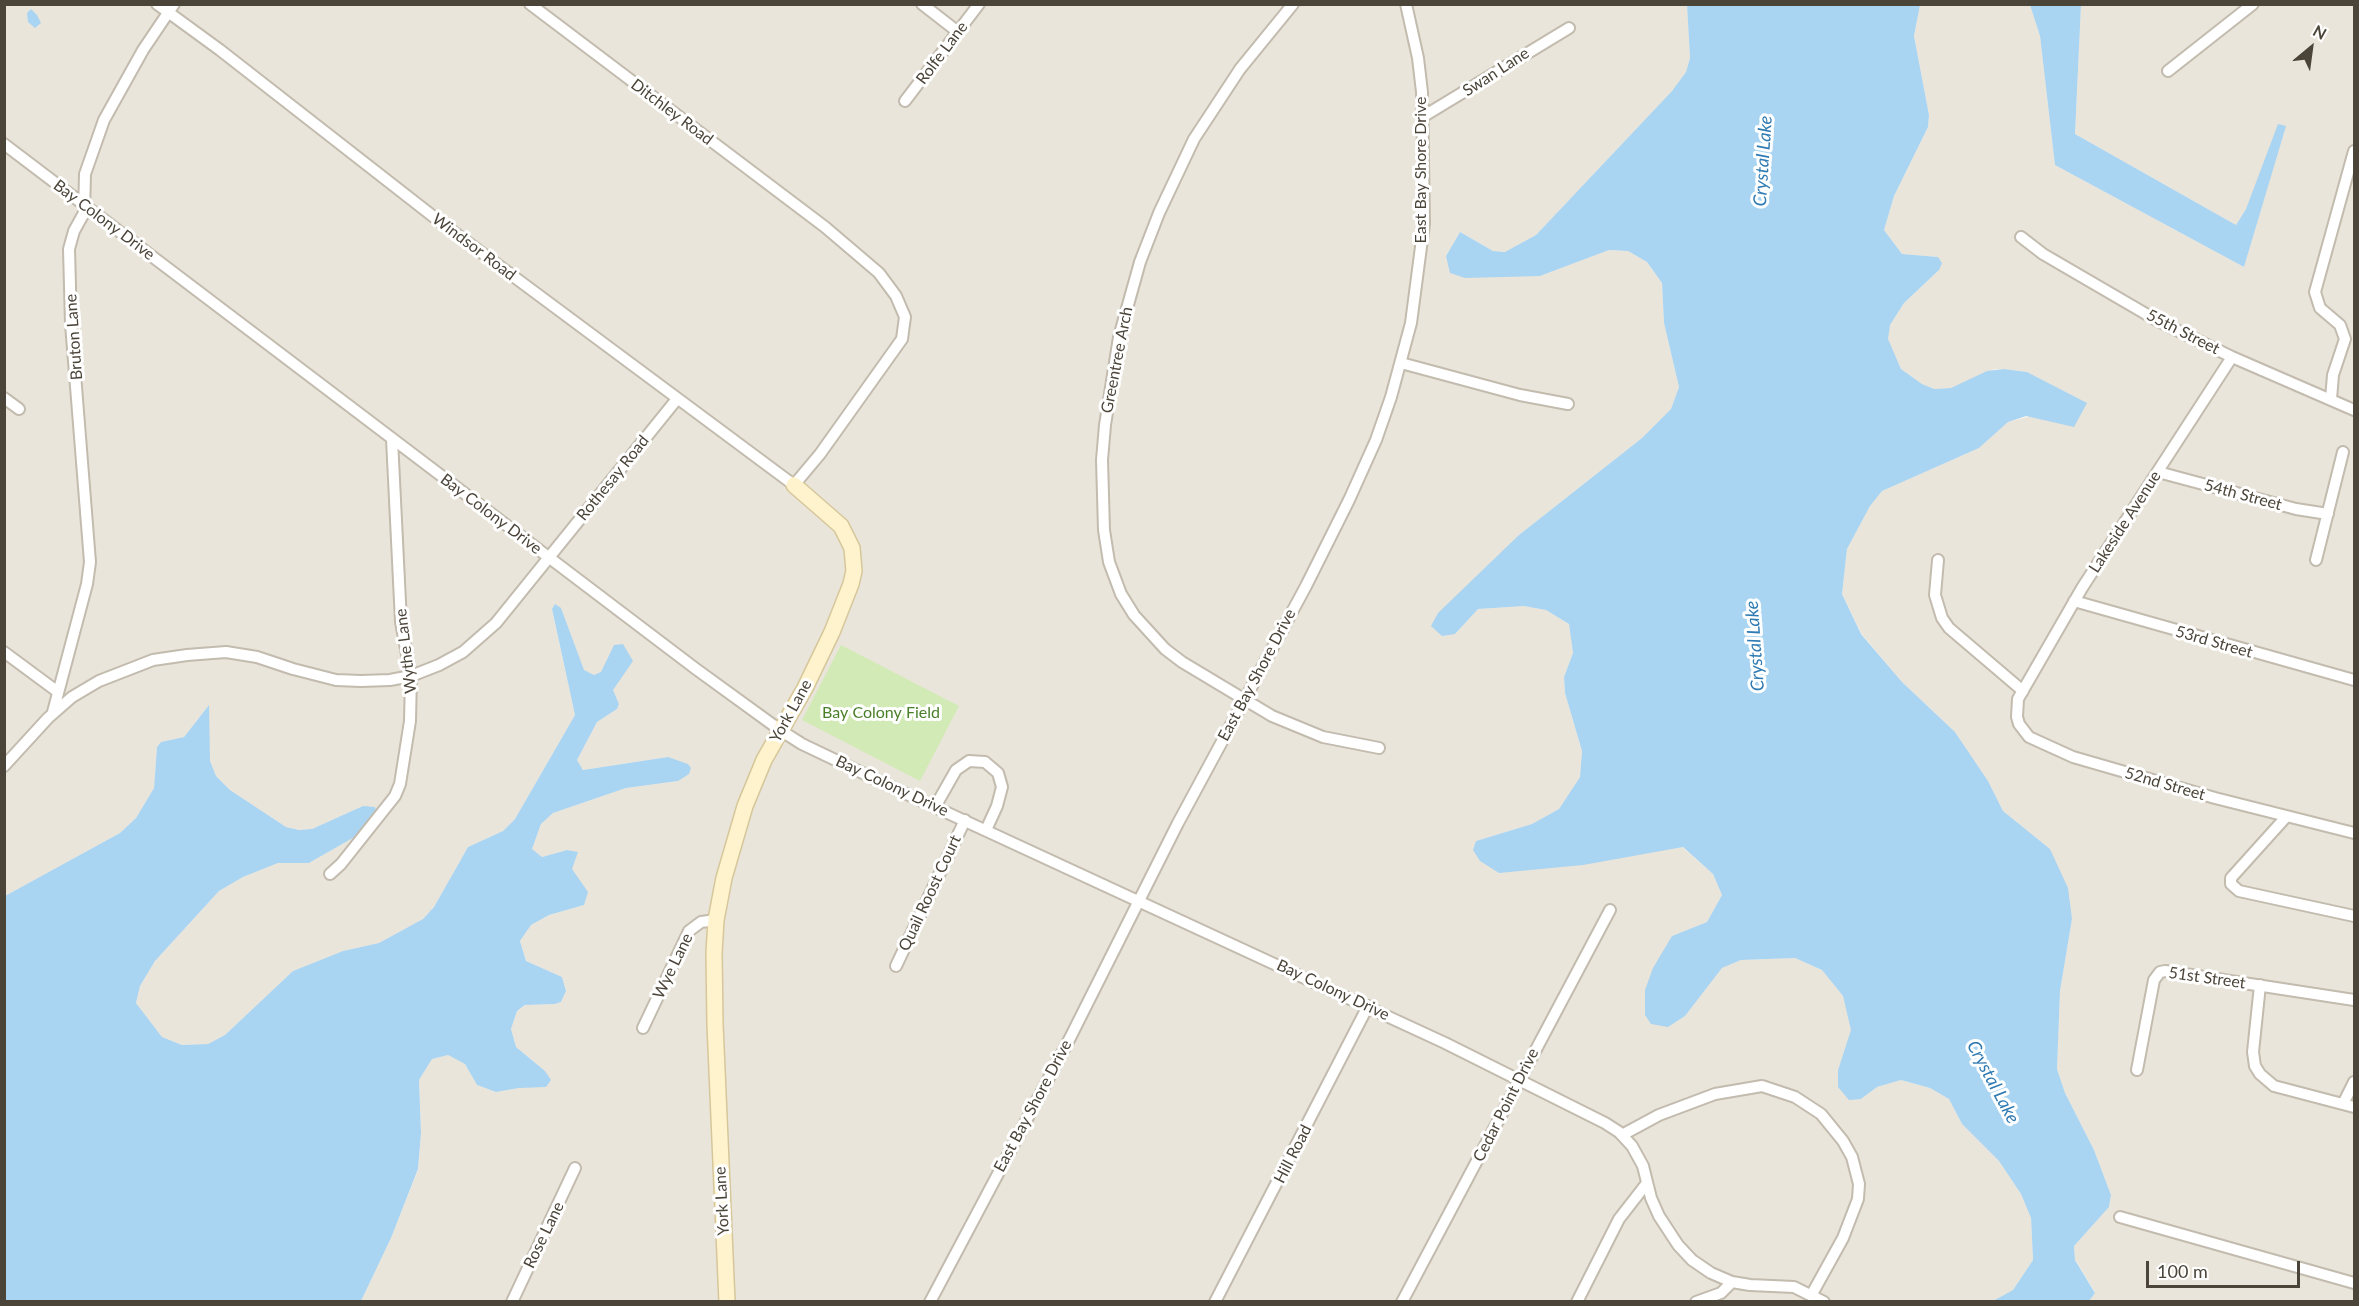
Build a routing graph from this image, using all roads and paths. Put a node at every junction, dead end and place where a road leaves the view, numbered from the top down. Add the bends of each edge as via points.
1 (157, 4) edge
2 (530, 4) edge
3 (922, 4) edge
4 (979, 4) edge
5 (1293, 4) edge
6 (1406, 4) edge
7 (2253, 4) edge
8 (171, 9) edge
9 (1569, 28) dead end
10 (958, 32) junction
11 (2168, 71) dead end
12 (905, 101) dead end
13 (1424, 116) junction
14 (4, 144) edge
15 (2355, 151) edge
16 (84, 205) junction
17 (2021, 237) dead end
18 (2349, 329) edge
19 (2232, 357) junction
20 (1401, 363) junction
21 (4, 398) edge
22 (677, 399) junction
23 (2331, 399) junction
24 (1568, 404) dead end
25 (19, 409) dead end
26 (2355, 410) edge
27 (392, 439) junction
28 (2343, 452) dead end
29 (2158, 472) junction
30 (794, 485) junction
31 (2328, 514) junction
32 (549, 557) junction
33 (1938, 560) dead end
34 (2316, 560) dead end
35 (2074, 601) junction
36 (4, 652) edge
37 (411, 676) junction
38 (2355, 680) edge
39 (2023, 691) junction
40 (58, 692) junction
41 (1244, 699) junction
42 (53, 712) junction
43 (780, 730) junction
44 (1379, 748) dead end
45 (4, 766) edge
46 (935, 807) junction
47 (2286, 817) junction
48 (965, 820) junction
49 (986, 830) junction
50 (2355, 833) edge
51 (330, 874) dead end
52 (1138, 901) junction
53 (1610, 910) dead end
54 (2355, 916) edge
55 (716, 920) junction
56 (896, 966) dead end
57 (2260, 985) junction
58 (2355, 1000) edge
59 (1368, 1006) junction
60 (643, 1028) dead end
61 (2137, 1070) dead end
62 (1519, 1080) junction
63 (2355, 1082) edge
64 (2349, 1105) edge
65 (1622, 1135) junction
66 (575, 1168) dead end
67 (1647, 1183) junction
68 (2120, 1216) dead end
69 (1732, 1282) junction
70 (2355, 1283) edge
71 (1812, 1294) junction
72 (512, 1302) edge
73 (727, 1302) edge
74 (930, 1302) edge
75 (1215, 1302) edge
76 (1402, 1302) edge
77 (1577, 1302) edge
78 (1696, 1302) edge
79 (1824, 1302) edge

1 - 8 street, Windsor Road
2 - 30 street, Ditchley Road via 814,219 890,285 905,317 902,339
3 - 10 street
4 - 10 street, Rolfe Lane
5 - 41 street, Greentree Arch via 1214,106 1159,213 1119,335 1102,460 1106,546 1115,578 1134,615 1165,649
6 - 13 street, East Bay Shore Drive via 1418,58
7 - 11 street
8 - 16 street, Bruton Lane via 104,120 85,174
8 - 22 street, Windsor Road via 365,164
9 - 13 street, Swan Lane
10 - 12 street, Rolfe Lane
13 - 20 street, East Bay Shore Drive via 1424,224 1411,323
14 - 16 street, Bay Colony Drive
15 - 18 street via 2315,292 2320,308
16 - 27 street, Bay Colony Drive
16 - 40 street, Bruton Lane via 69,249 71,324 90,562
17 - 19 street, 55th Street via 2148,315
18 - 23 street via 2338,357
19 - 23 street, 55th Street
19 - 29 street, Lakeside Avenue
20 - 24 street
20 - 41 street, East Bay Shore Drive via 1376,440 1349,500
21 - 25 street
22 - 30 street, Windsor Road
22 - 32 street, Rothesay Road
23 - 26 street, 55th Street
27 - 32 street, Bay Colony Drive
27 - 37 street, Wythe Lane via 401,622
28 - 31 street
29 - 31 street, 54th Street
29 - 35 street, Lakeside Avenue
30 - 43 street, York Lane via 841,526 852,548 854,571 832,632
31 - 34 street
32 - 37 street, Rothesay Road via 482,638 447,661
32 - 43 street, Bay Colony Drive
33 - 39 street via 1935,595 1942,618
35 - 38 street, 53rd Street
35 - 39 street, Lakeside Avenue
36 - 40 street
37 - 42 street, Rothesay Road via 336,680 246,655 210,652 138,665 91,686
37 - 51 street, Wythe Lane via 410,721 400,784 395,796
39 - 47 street, 52nd Street via 2016,708 2019,724 2029,737 2050,748
40 - 42 street, Bruton Lane
41 - 44 street, Greentree Arch via 1272,716 1314,733
41 - 52 street, East Bay Shore Drive
42 - 45 street
43 - 46 street, Bay Colony Drive
43 - 55 street, York Lane via 745,806
46 - 48 street, Bay Colony Drive
46 - 49 street via 956,770 969,761 985,762 998,773 1002,787
47 - 50 street, 52nd Street
47 - 54 street via 2232,878 2231,884 2239,891
48 - 49 street, Bay Colony Drive
48 - 56 street, Quail Roost Court
49 - 52 street, Bay Colony Drive
52 - 59 street, Bay Colony Drive
52 - 74 street, East Bay Shore Drive
53 - 62 street, Cedar Point Drive
55 - 60 street, Wye Lane via 701,922 689,931
55 - 73 street, York Lane via 715,1024
57 - 58 street, 51st Street
57 - 61 street, 51st Street via 2160,972 2154,980
57 - 64 street via 2253,1052 2260,1074 2274,1086
59 - 62 street, Bay Colony Drive
59 - 75 street, Hill Road
62 - 65 street, Bay Colony Drive
62 - 76 street, Cedar Point Drive
63 - 64 street
65 - 67 street, Bay Colony Drive via 1640,1158
65 - 71 street via 1659,1114 1715,1094 1762,1086 1787,1093 1821,1114 1852,1157 1858,1177 1858,1199 1843,1238
66 - 72 street, Rose Lane
67 - 69 street, Bay Colony Drive via 1659,1216 1678,1245 1702,1268
67 - 77 street via 1619,1219
68 - 70 street
69 - 71 street, Bay Colony Drive via 1794,1287
69 - 78 street via 1721,1293
71 - 79 street, Bay Colony Drive

